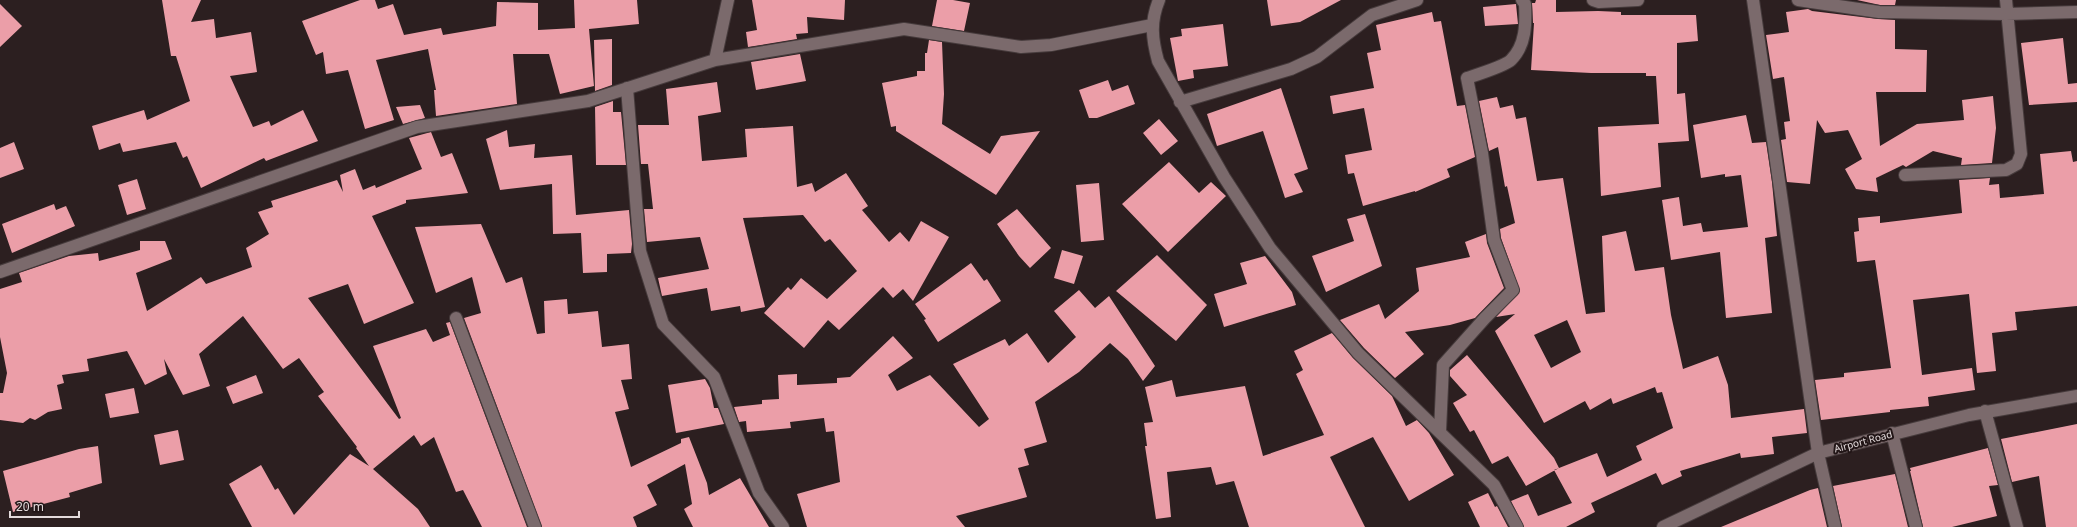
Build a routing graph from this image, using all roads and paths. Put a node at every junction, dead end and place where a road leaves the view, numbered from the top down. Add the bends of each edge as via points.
1 (728, 0) edge
2 (1158, 0) edge
3 (1417, 0) edge
4 (1522, 0) edge
5 (1593, 0) edge
6 (1638, 0) edge
7 (1753, 0) edge
8 (1798, 0) edge
9 (2006, 0) edge
10 (2077, 12) edge
11 (2006, 14) junction
12 (1152, 25) junction
13 (715, 60) junction
14 (627, 88) junction
15 (1180, 102) junction
16 (1905, 175) dead end
17 (0, 272) edge
18 (456, 318) dead end
19 (2077, 396) edge
20 (1985, 411) junction
21 (1440, 431) junction
22 (1892, 433) junction
23 (1818, 453) junction
24 (1681, 523) edge
25 (535, 527) edge
26 (783, 527) edge
27 (1517, 527) edge
28 (1663, 527) edge
29 (1835, 527) edge
30 (1916, 527) edge
31 (2017, 527) edge

1 - 13 street
2 - 12 street
3 - 15 street via 1372,15 1317,57 1291,69
4 - 21 street via 1525,4 1525,32 1522,43 1510,61 1467,78 1482,153 1494,240 1513,290 1443,365
5 - 6 street
7 - 23 street
8 - 11 street via 1879,12
9 - 11 street
10 - 11 street
11 - 16 street via 2021,154 2017,164 2006,170
12 - 13 street via 1051,45 1021,47 904,29
12 - 15 street via 1158,62
13 - 14 street
14 - 17 street via 588,101 418,127
14 - 26 street via 640,251 663,324 714,377 759,493
15 - 21 street via 1270,248 1358,353
18 - 25 street
19 - 20 street, Airport Road
20 - 22 street, Airport Road
20 - 31 street
21 - 27 street via 1494,485
22 - 23 street, Airport Road
22 - 30 street
23 - 24 street, Airport Road
23 - 29 street
24 - 28 street, Airport Road

